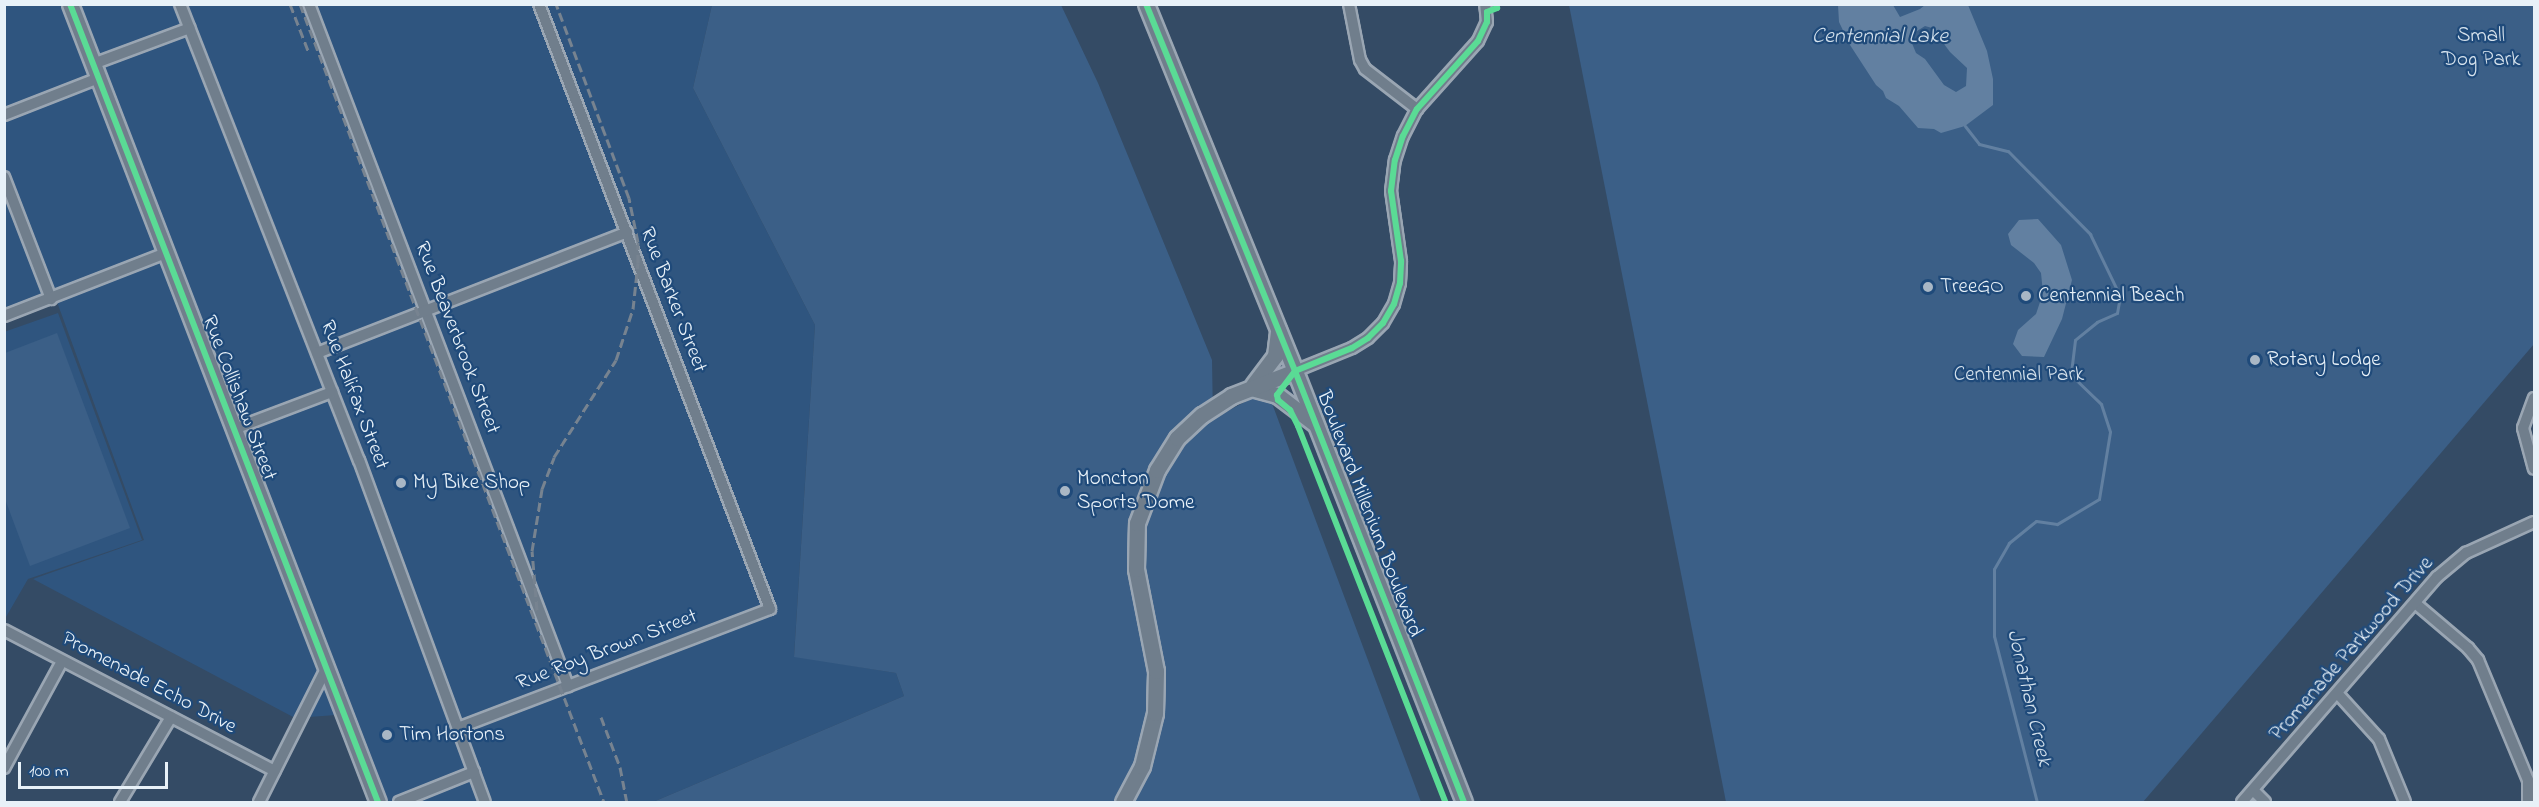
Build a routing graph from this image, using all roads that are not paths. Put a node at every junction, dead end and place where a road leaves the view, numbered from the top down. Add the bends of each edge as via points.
1 (70, 4) edge
2 (180, 4) edge
3 (309, 4) edge
4 (539, 4) edge
5 (1146, 4) edge
6 (1349, 4) edge
7 (1486, 8) edge
8 (190, 28) junction
9 (96, 71) junction
10 (1417, 109) junction
11 (4, 115) edge
12 (4, 177) edge
13 (627, 232) junction
14 (166, 253) junction
15 (51, 299) junction
16 (426, 308) junction
17 (4, 316) edge
18 (1278, 330) junction
19 (317, 353) junction
20 (1295, 371) junction
21 (1251, 388) junction
22 (332, 392) junction
23 (2535, 398) edge
24 (1316, 425) junction
25 (234, 429) junction
26 (2535, 470) edge
27 (2535, 522) edge
28 (2415, 603) junction
29 (770, 609) joint
30 (4, 630) edge
31 (62, 661) junction
32 (326, 669) junction
33 (567, 686) junction
34 (2338, 694) junction
35 (171, 717) junction
36 (458, 728) junction
37 (4, 768) edge
38 (275, 771) junction
39 (474, 772) junction
40 (2253, 790) junction
41 (120, 802) edge
42 (259, 802) edge
43 (378, 802) edge
44 (399, 802) edge
45 (485, 802) edge
46 (1123, 802) edge
47 (1464, 802) edge
48 (2242, 802) edge
49 (2265, 802) edge
50 (2405, 802) edge
51 (2528, 802) edge

1 - 9 street, Rue Collishaw Street
2 - 8 street, Rue Halifax Street
3 - 16 street, Rue Beaverbrook Street
4 - 13 street, Rue Barker Street
5 - 18 street, Boulevard Millenium Boulevard
6 - 10 street via 1365,69
7 - 10 street via 1487,22 1478,40
8 - 9 street
8 - 19 street, Rue Halifax Street
9 - 11 street
9 - 14 street, Rue Collishaw Street
10 - 20 street via 1403,136 1394,170 1393,215 1401,261 1394,304 1368,338
12 - 15 street
13 - 16 street
13 - 29 street, Rue Barker Street
14 - 15 street
14 - 25 street, Rue Collishaw Street
15 - 17 street
16 - 19 street
16 - 33 street, Rue Beaverbrook Street
18 - 20 street, Boulevard Millenium Boulevard
18 - 21 street via 1270,365
19 - 22 street, Rue Halifax Street
20 - 21 street
20 - 24 street, Boulevard Millenium Boulevard
21 - 24 street via 1277,395
21 - 46 street via 1202,414 1177,438 1157,470 1137,523 1136,569 1156,671 1155,713 1142,766
22 - 25 street
22 - 36 street, Rue Halifax Street
23 - 26 street via 2523,428
24 - 47 street, Boulevard Millenium Boulevard
25 - 32 street, Rue Collishaw Street
27 - 28 street, Promenade Parkwood Drive via 2466,553 2437,577
28 - 34 street, Promenade Parkwood Drive
28 - 51 street via 2478,660 2528,780
29 - 33 street, Rue Roy Brown Street
30 - 31 street, Promenade Echo Drive
31 - 35 street, Promenade Echo Drive
31 - 37 street
32 - 38 street
32 - 43 street, Rue Collishaw Street
33 - 36 street, Rue Roy Brown Street
34 - 40 street, Promenade Parkwood Drive
34 - 50 street via 2379,739
35 - 38 street, Promenade Echo Drive
35 - 41 street
36 - 39 street, Rue Halifax Street
38 - 42 street
39 - 44 street
39 - 45 street, Rue Halifax Street
40 - 48 street, Promenade Parkwood Drive
40 - 49 street

